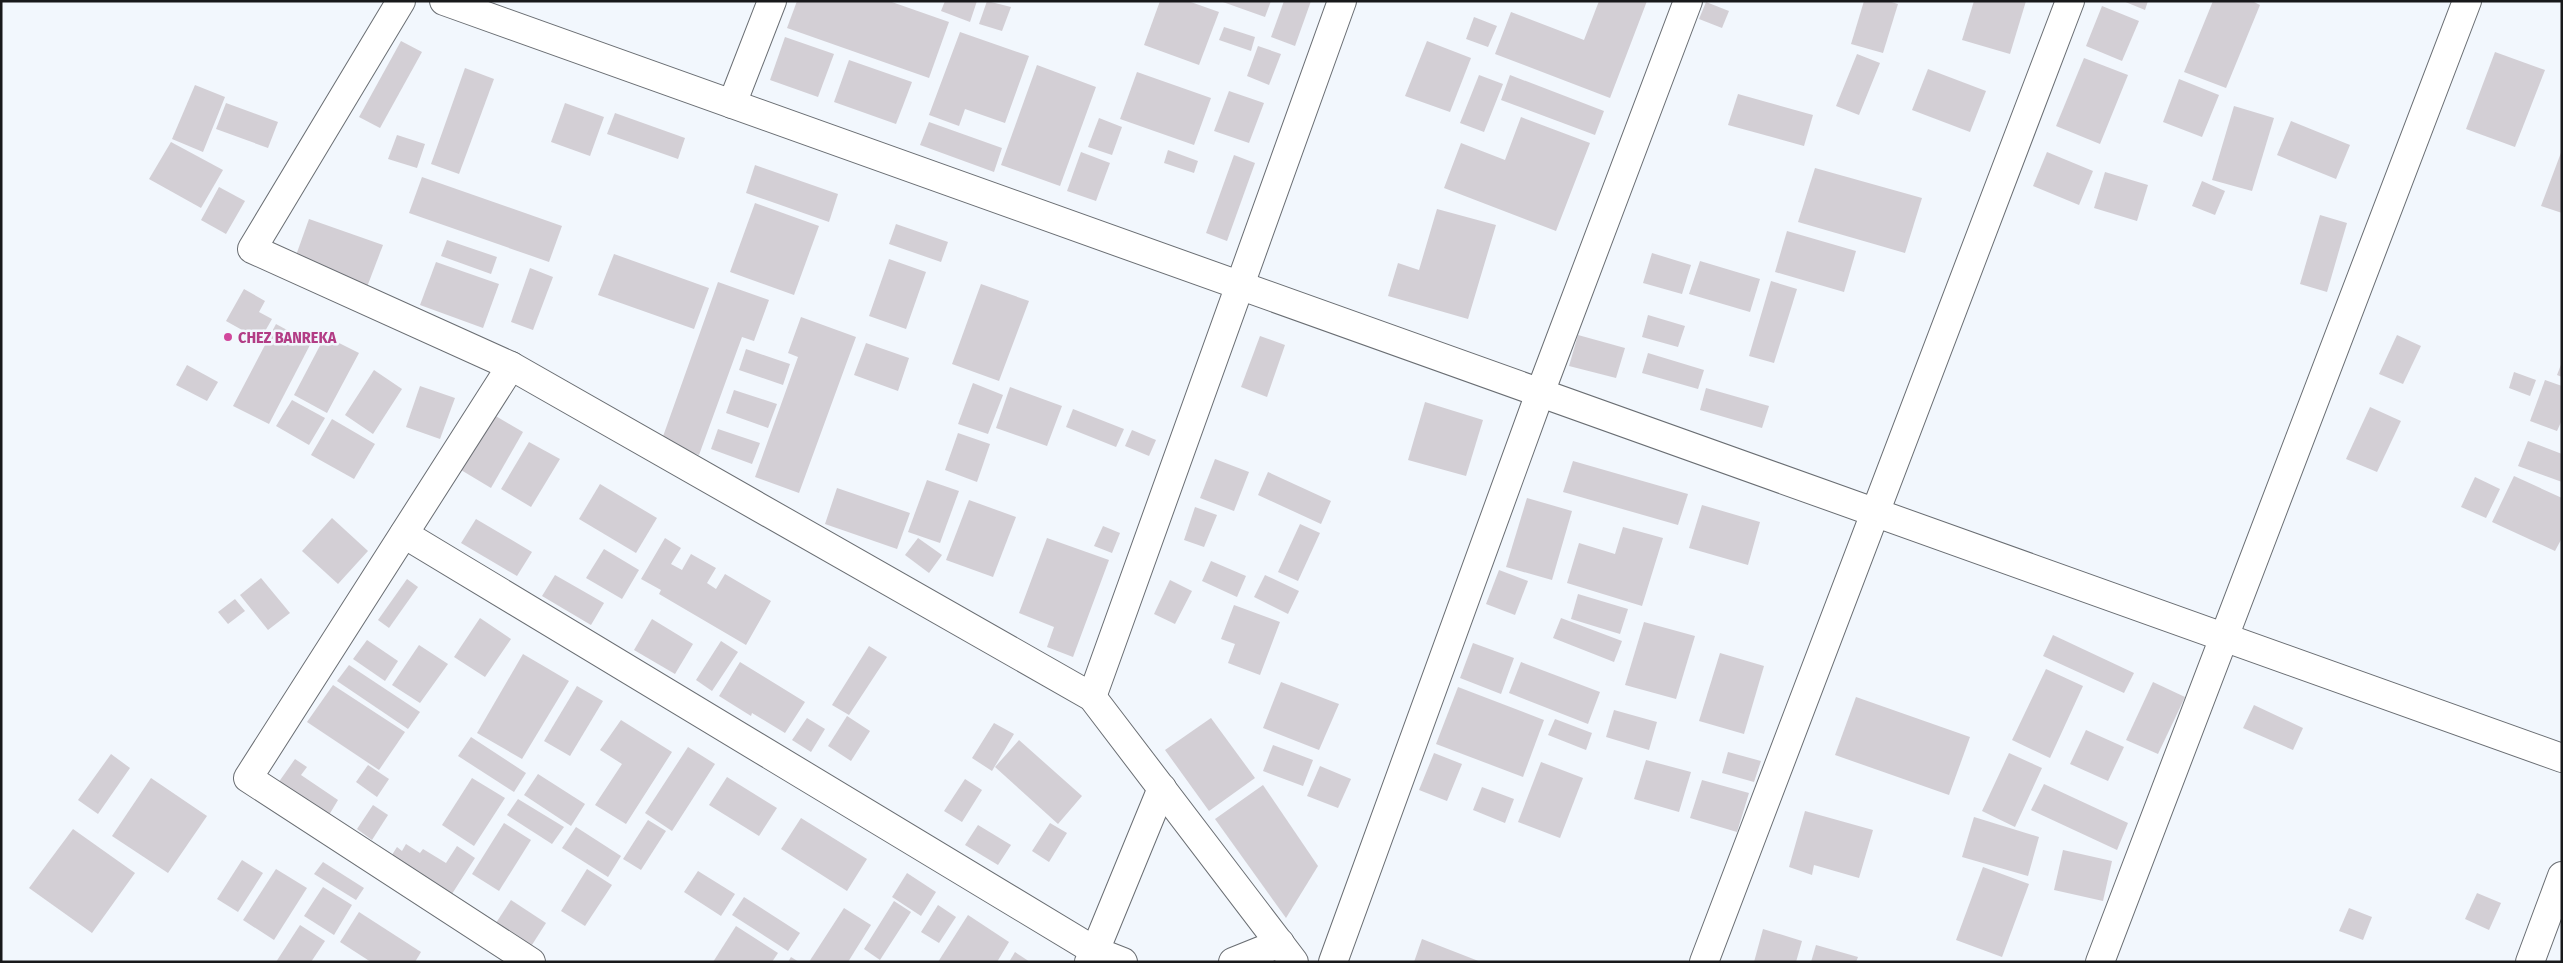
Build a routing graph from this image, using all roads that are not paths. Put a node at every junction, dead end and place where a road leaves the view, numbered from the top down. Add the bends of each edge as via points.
1 (401, 1) edge
2 (444, 1) edge
3 (772, 1) edge
4 (1342, 1) edge
5 (1688, 1) edge
6 (2070, 1) edge
7 (2467, 1) edge
8 (732, 104) junction
9 (1240, 286) junction
10 (511, 366) junction
11 (1540, 393) junction
12 (1876, 513) junction
13 (404, 534) junction
14 (2224, 637) junction
15 (1092, 697) junction
16 (2562, 758) edge
17 (1162, 788) junction
18 (2562, 876) edge
19 (1287, 952) edge
20 (1092, 956) edge
21 (531, 962) edge
22 (1123, 962) edge
23 (1233, 962) edge
24 (1333, 962) edge
25 (1704, 962) edge
26 (2100, 962) edge
27 (2530, 962) edge

1 - 10 street via 252,249
2 - 8 street
3 - 8 street
4 - 9 street
5 - 11 street
6 - 12 street
7 - 14 street
8 - 9 street
9 - 11 street
9 - 15 street
10 - 13 street
10 - 15 street
11 - 12 street
11 - 24 street
12 - 14 street
12 - 25 street
13 - 20 street
13 - 21 street via 248,778
14 - 16 street
14 - 26 street
15 - 17 street
17 - 19 street
17 - 20 street
18 - 27 street
19 - 23 street
20 - 22 street

